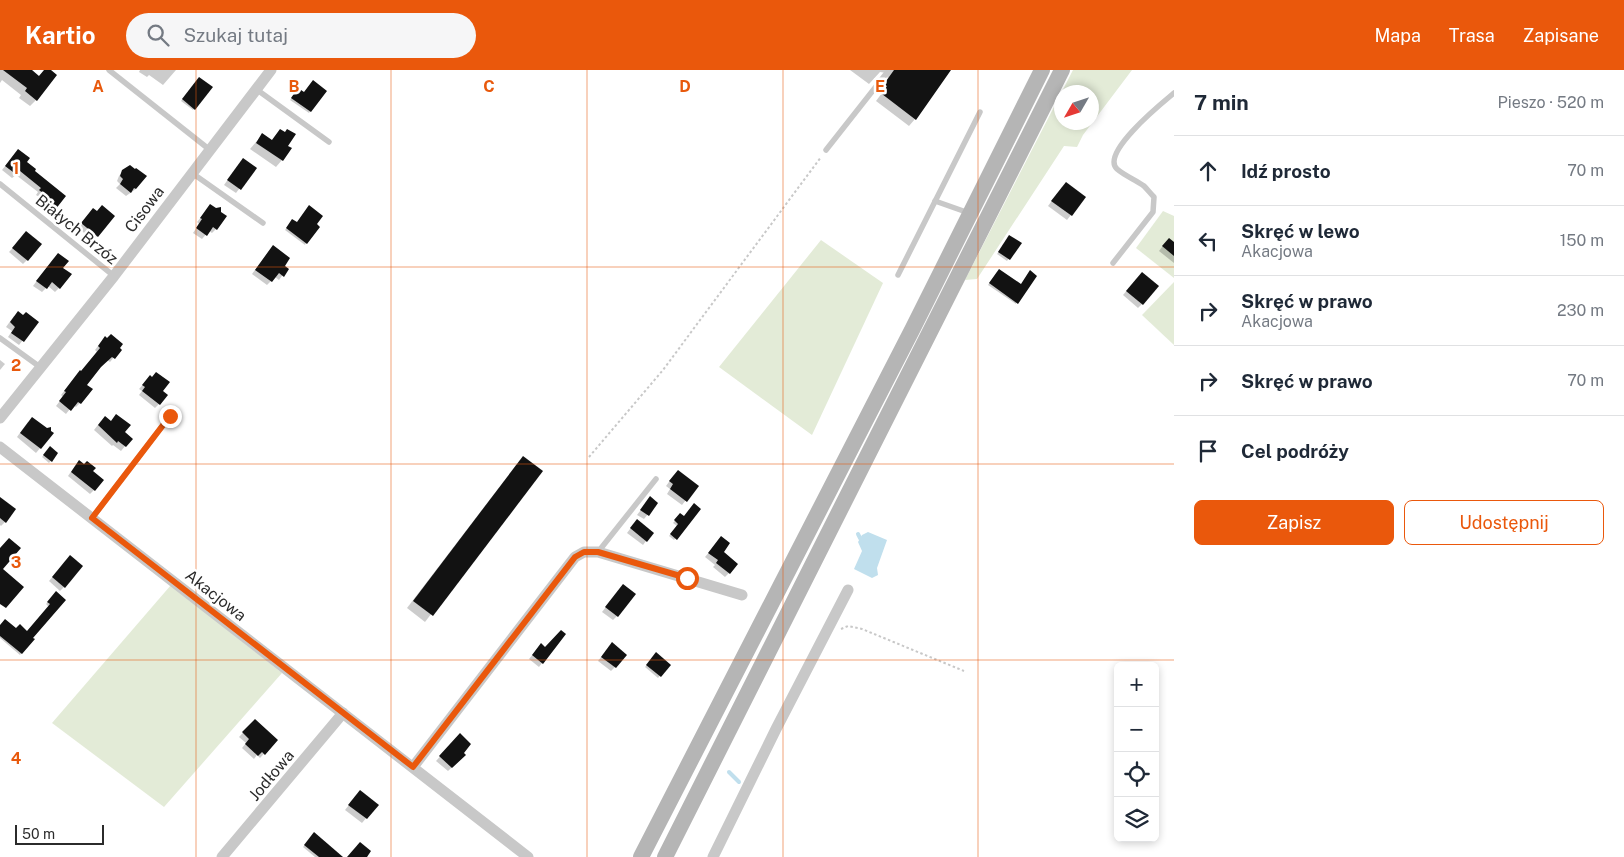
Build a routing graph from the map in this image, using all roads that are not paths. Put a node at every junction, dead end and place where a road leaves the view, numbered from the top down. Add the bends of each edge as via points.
1 (109, 70) edge
2 (271, 70) edge
3 (889, 70) edge
4 (1042, 70) edge
5 (1062, 70) edge
6 (256, 89) junction
7 (1174, 93) edge
8 (980, 112) dead end
9 (329, 142) dead end
10 (210, 150) junction
11 (826, 150) road end
12 (192, 173) junction
13 (0, 184) edge
14 (935, 202) junction
15 (970, 214) junction
16 (262, 223) dead end
17 (1113, 263) dead end
18 (898, 275) dead end
19 (114, 276) junction
20 (0, 338) edge
21 (40, 367) junction
22 (170, 416) dead end
23 (0, 418) edge
24 (0, 447) edge
25 (656, 479) dead end
26 (92, 518) junction
27 (598, 552) junction
28 (848, 590) dead end
29 (742, 595) dead end
30 (343, 713) junction
31 (413, 767) junction
32 (222, 857) edge
33 (528, 857) edge
34 (641, 857) edge
35 (665, 857) edge
36 (713, 857) edge

1 - 10 lane
2 - 6 street, Cisowa
3 - 11 lane
4 - 15 main road
5 - 35 main road
6 - 9 lane
6 - 10 street, Cisowa
7 - 17 lane via 1136,126 1116,153 1116,168 1144,186 1154,197 1153,212
8 - 14 lane
10 - 12 street, Cisowa
12 - 16 lane
12 - 19 street, Cisowa
13 - 19 lane, Białych Brzóz
14 - 15 lane
14 - 18 lane
15 - 34 main road
19 - 21 street, Cisowa
20 - 21 lane
21 - 23 street, Cisowa
22 - 26 lane
24 - 26 street, Akacjowa
25 - 27 lane
26 - 30 street, Akacjowa
27 - 29 street
27 - 31 street via 584,552 575,557
28 - 36 street
30 - 31 street, Akacjowa
30 - 32 street, Jodłowa
31 - 33 street, Akacjowa

